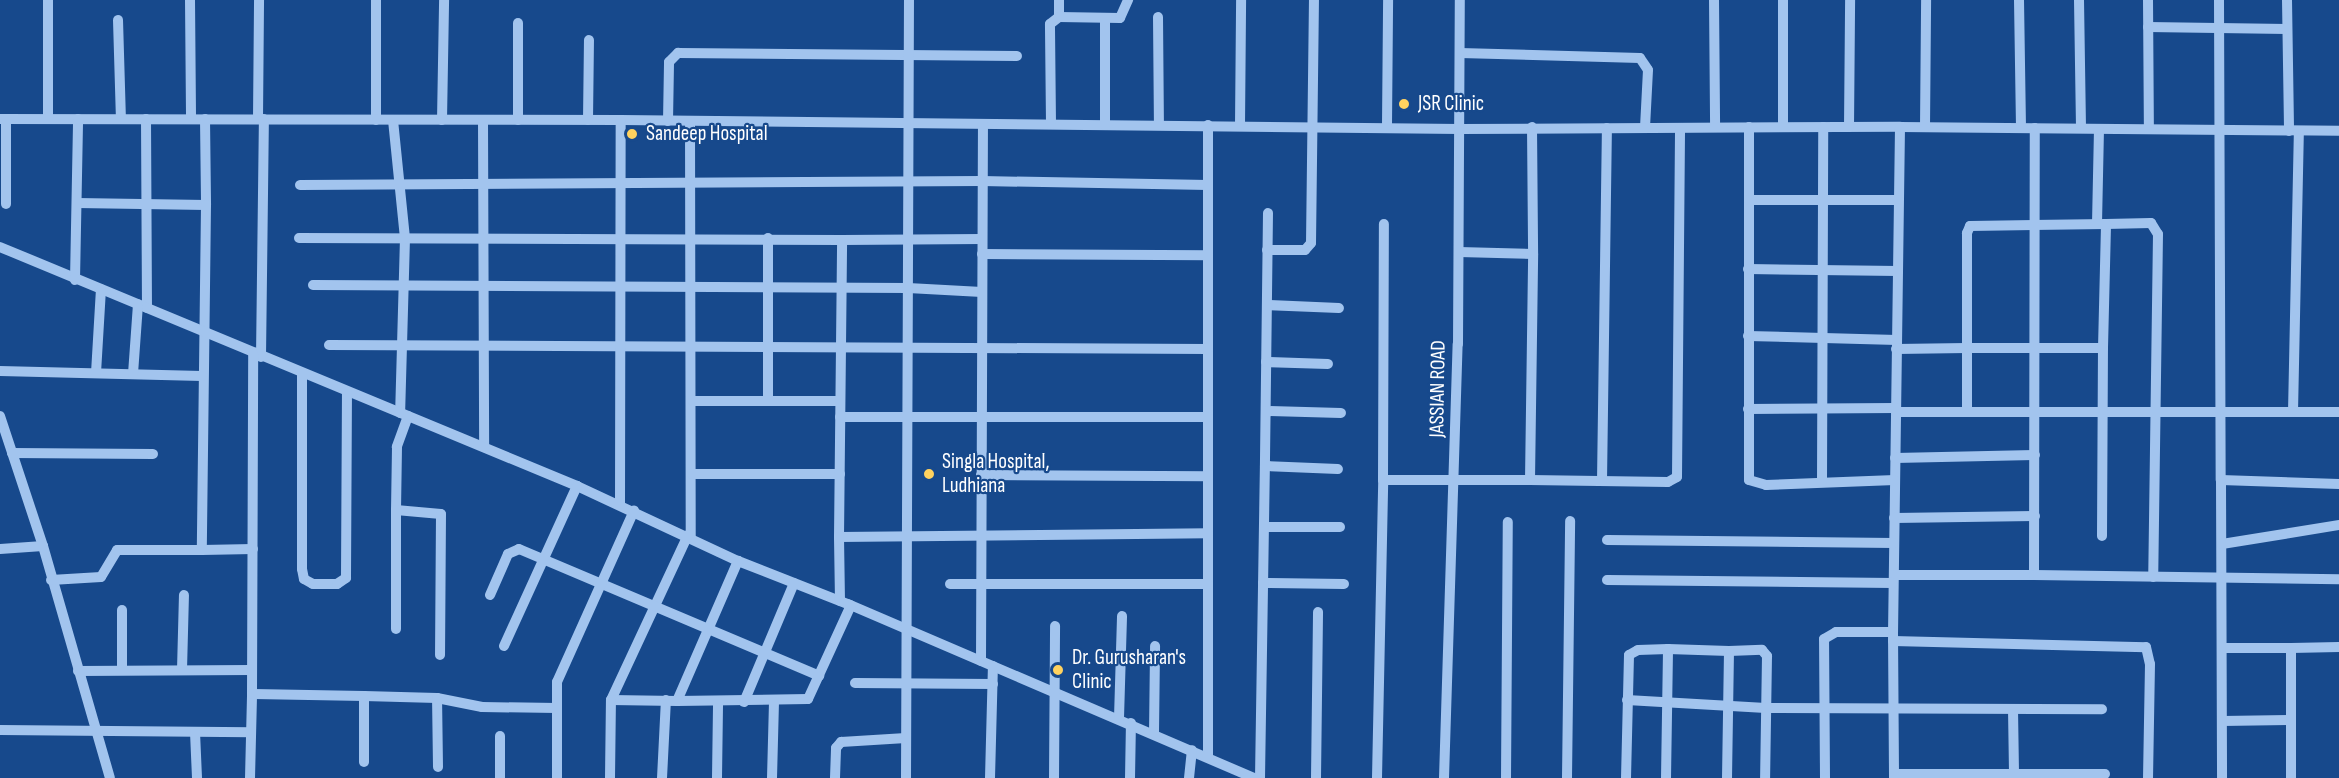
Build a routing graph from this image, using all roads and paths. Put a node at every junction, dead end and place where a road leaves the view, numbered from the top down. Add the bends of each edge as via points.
1 (48, 0) edge
2 (190, 0) edge
3 (259, 0) edge
4 (376, 0) edge
5 (444, 0) edge
6 (909, 0) edge
7 (1059, 0) edge
8 (1128, 0) edge
9 (1241, 0) edge
10 (1314, 0) edge
11 (1388, 0) edge
12 (1460, 0) edge
13 (1714, 0) edge
14 (1783, 0) edge
15 (1850, 0) edge
16 (1926, 0) edge
17 (2019, 0) edge
18 (2079, 0) edge
19 (2148, 0) edge
20 (2219, 0) edge
21 (2287, 0) edge
22 (1059, 17) junction
23 (1158, 17) dead end
24 (1105, 19) junction
25 (118, 20) dead end
26 (518, 22) dead end
27 (2148, 27) junction
28 (2219, 28) junction
29 (2287, 29) junction
30 (589, 40) dead end
31 (909, 53) junction
32 (1460, 53) junction
33 (1017, 56) dead end
34 (3, 119) edge
35 (48, 119) junction
36 (78, 119) junction
37 (121, 119) junction
38 (146, 119) junction
39 (190, 119) junction
40 (205, 119) junction
41 (261, 119) junction
42 (376, 120) junction
43 (393, 120) junction
44 (442, 120) junction
45 (483, 120) junction
46 (518, 120) junction
47 (588, 120) junction
48 (621, 120) junction
49 (668, 121) junction
50 (690, 121) junction
51 (909, 123) junction
52 (982, 124) junction
53 (1051, 124) junction
54 (1104, 125) junction
55 (1159, 125) junction
56 (1208, 125) junction
57 (1240, 126) junction
58 (1313, 126) junction
59 (1387, 126) junction
60 (1532, 127) junction
61 (1645, 127) junction
62 (1715, 127) junction
63 (1749, 127) junction
64 (1784, 127) junction
65 (1823, 127) junction
66 (1849, 127) junction
67 (1900, 127) junction
68 (1925, 127) junction
69 (1607, 128) junction
70 (1680, 128) junction
71 (2021, 128) junction
72 (2035, 128) junction
73 (2081, 128) junction
74 (1460, 129) junction
75 (2099, 129) junction
76 (2148, 129) junction
77 (2220, 130) junction
78 (2294, 131) junction
79 (2339, 131) edge
80 (982, 181) junction
81 (908, 182) junction
82 (483, 184) junction
83 (691, 184) junction
84 (1208, 184) junction
85 (300, 185) dead end
86 (400, 185) junction
87 (620, 185) junction
88 (1749, 200) junction
89 (1824, 200) junction
90 (1899, 200) junction
91 (77, 203) junction
92 (6, 204) dead end
93 (147, 204) junction
94 (206, 205) junction
95 (1268, 213) dead end
96 (1384, 224) dead end
97 (2037, 224) junction
98 (2102, 224) junction
99 (483, 237) junction
100 (691, 237) junction
101 (299, 238) dead end
102 (405, 238) junction
103 (768, 238) junction
104 (620, 239) junction
105 (982, 239) junction
106 (842, 240) junction
107 (908, 240) junction
108 (0, 247) edge
109 (1268, 250) junction
110 (1459, 252) junction
111 (982, 254) junction
112 (1533, 254) junction
113 (1208, 255) junction
114 (1748, 268) junction
115 (1826, 270) junction
116 (1898, 270) junction
117 (75, 280) junction
118 (313, 285) dead end
119 (405, 286) junction
120 (484, 286) junction
121 (620, 286) junction
122 (691, 287) junction
123 (768, 287) junction
124 (842, 287) junction
125 (908, 288) junction
126 (101, 289) junction
127 (982, 292) junction
128 (1267, 305) junction
129 (143, 306) junction
130 (1339, 308) dead end
131 (203, 332) junction
132 (1748, 336) junction
133 (1824, 338) junction
134 (484, 344) junction
135 (620, 344) junction
136 (1897, 344) junction
137 (329, 345) dead end
138 (768, 345) junction
139 (841, 345) junction
140 (404, 346) junction
141 (691, 346) junction
142 (908, 346) junction
143 (982, 348) junction
144 (1967, 348) junction
145 (2037, 348) junction
146 (2103, 348) junction
147 (1208, 349) junction
148 (257, 355) junction
149 (1266, 362) junction
150 (1328, 364) dead end
151 (0, 371) edge
152 (96, 373) junction
153 (302, 373) junction
154 (133, 374) junction
155 (202, 375) junction
156 (347, 392) junction
157 (693, 401) junction
158 (768, 401) junction
159 (840, 401) junction
160 (1748, 409) junction
161 (1823, 409) junction
162 (1896, 410) junction
163 (1266, 411) junction
164 (1966, 412) junction
165 (2035, 412) junction
166 (2103, 412) junction
167 (2155, 412) junction
168 (2223, 412) junction
169 (2293, 412) junction
170 (2339, 412) edge
171 (1341, 413) dead end
172 (982, 414) junction
173 (404, 415) junction
174 (907, 415) junction
175 (0, 416) edge
176 (840, 417) junction
177 (1208, 417) junction
178 (484, 447) junction
179 (12, 453) junction
180 (153, 454) dead end
181 (2035, 455) junction
182 (1895, 458) junction
183 (1265, 466) junction
184 (1338, 469) dead end
185 (692, 474) junction
186 (840, 474) junction
187 (981, 475) junction
188 (1208, 476) junction
189 (1383, 480) junction
190 (1455, 480) junction
191 (1530, 480) junction
192 (1895, 480) junction
193 (2221, 480) junction
194 (1602, 481) junction
195 (1822, 482) junction
196 (2339, 484) edge
197 (578, 486) junction
198 (620, 504) junction
199 (396, 510) junction
200 (634, 511) junction
201 (2035, 516) junction
202 (1894, 518) junction
203 (1570, 521) dead end
204 (1508, 522) dead end
205 (2339, 525) edge
206 (1264, 527) junction
207 (1340, 527) dead end
208 (1208, 533) junction
209 (907, 534) junction
210 (981, 534) junction
211 (689, 536) junction
212 (2103, 536) dead end
213 (839, 537) junction
214 (1607, 540) dead end
215 (1894, 543) junction
216 (2222, 544) junction
217 (43, 546) junction
218 (0, 549) edge
219 (253, 549) junction
220 (202, 550) junction
221 (544, 558) junction
222 (738, 561) junction
223 (2034, 575) junction
224 (2153, 577) junction
225 (2222, 578) junction
226 (1893, 579) junction
227 (2339, 579) edge
228 (51, 580) junction
229 (1607, 580) dead end
230 (794, 583) junction
231 (1263, 583) junction
232 (950, 584) dead end
233 (981, 584) junction
234 (1208, 584) junction
235 (1344, 584) dead end
236 (599, 585) junction
237 (184, 595) dead end
238 (490, 595) dead end
239 (840, 601) junction
240 (851, 605) junction
241 (656, 607) junction
242 (122, 610) dead end
243 (1318, 612) dead end
244 (1122, 616) dead end
245 (1055, 626) dead end
246 (396, 629) dead end
247 (709, 629) junction
248 (906, 630) junction
249 (1893, 636) junction
250 (504, 646) dead end
251 (1155, 646) dead end
252 (2339, 647) edge
253 (2224, 648) junction
254 (2291, 648) junction
255 (1668, 649) junction
256 (1729, 651) junction
257 (763, 653) junction
258 (440, 656) dead end
259 (981, 661) junction
260 (993, 666) junction
261 (122, 669) junction
262 (182, 670) junction
263 (252, 670) junction
264 (78, 671) junction
265 (819, 676) junction
266 (855, 683) dead end
267 (906, 684) junction
268 (993, 684) junction
269 (1055, 691) junction
270 (252, 694) junction
271 (364, 696) junction
272 (437, 698) junction
273 (611, 700) junction
274 (1627, 700) junction
275 (672, 701) junction
276 (718, 702) junction
277 (744, 702) junction
278 (774, 702) junction
279 (1667, 702) junction
280 (1728, 706) junction
281 (557, 708) junction
282 (1766, 708) junction
283 (1826, 708) junction
284 (1893, 708) junction
285 (2013, 708) junction
286 (2103, 709) dead end
287 (1119, 718) junction
288 (2291, 720) junction
289 (2222, 721) junction
290 (1131, 723) junction
291 (0, 730) edge
292 (97, 732) junction
293 (195, 732) junction
294 (251, 732) junction
295 (1154, 733) junction
296 (500, 736) dead end
297 (906, 738) junction
298 (1192, 750) junction
299 (1208, 757) junction
300 (364, 762) dead end
301 (438, 768) dead end
302 (2014, 774) junction
303 (2105, 774) dead end
304 (1894, 776) edge
305 (110, 778) edge
306 (196, 778) edge
307 (250, 778) edge
308 (500, 778) edge
309 (558, 778) edge
310 (610, 778) edge
311 (662, 778) edge
312 (717, 778) edge
313 (772, 778) edge
314 (835, 778) edge
315 (906, 778) edge
316 (990, 778) edge
317 (1054, 778) edge
318 (1130, 778) edge
319 (1189, 778) edge
320 (1254, 778) edge
321 (1260, 778) edge
322 (1316, 778) edge
323 (1377, 778) edge
324 (1444, 778) edge
325 (1506, 778) edge
326 (1567, 778) edge
327 (1626, 778) edge
328 (1666, 778) edge
329 (1727, 778) edge
330 (1765, 778) edge
331 (1825, 778) edge
332 (2148, 778) edge
333 (2222, 778) edge
334 (2291, 778) edge

1 - 35 street
2 - 39 street
3 - 41 street
4 - 42 street
5 - 44 street
6 - 31 street
7 - 22 street
8 - 24 street via 1124,16
9 - 57 street
10 - 58 street
11 - 59 street
12 - 32 street, JASSIAN ROAD
13 - 62 street
14 - 64 street
15 - 66 street
16 - 68 street
17 - 71 street
18 - 73 street
19 - 27 street
20 - 28 street
21 - 29 street
22 - 24 street
22 - 53 street via 1050,30
23 - 55 street
24 - 54 street
25 - 37 street
26 - 46 street
27 - 28 street
27 - 76 street
28 - 29 street
28 - 77 street
29 - 78 street
30 - 47 street
31 - 33 street
31 - 49 street via 678,53 669,62
31 - 51 street
32 - 61 street via 1640,58 1648,73
32 - 74 street, JASSIAN ROAD
34 - 35 street
34 - 92 street
35 - 36 street
36 - 37 street
36 - 91 street
37 - 38 street
38 - 39 street
38 - 93 street
39 - 40 street
40 - 41 street
40 - 94 street
41 - 42 street
41 - 148 street
42 - 43 street
43 - 44 street
43 - 86 street
44 - 45 street
45 - 46 street
45 - 82 street
46 - 47 street
47 - 48 street
48 - 49 street
48 - 87 street
49 - 50 street
50 - 51 street
50 - 83 street
51 - 52 street
51 - 81 street
52 - 53 street
52 - 80 street
53 - 54 street
54 - 55 street
55 - 56 street
56 - 57 street
56 - 84 street
57 - 58 street
58 - 59 street
58 - 109 street via 1311,243 1305,250
59 - 74 street
60 - 69 street
60 - 74 street
60 - 112 street
61 - 69 street
61 - 70 street
62 - 63 street
62 - 70 street
63 - 64 street
63 - 88 street
64 - 65 street
65 - 66 street
65 - 89 street
66 - 67 street
67 - 68 street
67 - 90 street
68 - 71 street
69 - 194 street
70 - 194 street via 1680,468 1677,477 1668,483
71 - 72 street
72 - 73 street
72 - 97 street
73 - 75 street
74 - 110 street, JASSIAN ROAD
75 - 76 street
75 - 98 street
76 - 77 street
77 - 78 street
77 - 168 street
78 - 79 street
78 - 169 street
80 - 81 street
80 - 84 street
80 - 105 street
81 - 83 street
81 - 107 street
82 - 86 street
82 - 87 street
82 - 99 street
83 - 87 street
83 - 100 street
84 - 113 street
85 - 86 street
86 - 102 street
87 - 104 street
88 - 89 street
88 - 114 street
89 - 90 street
89 - 115 street
90 - 116 street
91 - 93 street
91 - 117 street
93 - 94 street
93 - 129 street
94 - 131 street
95 - 109 street
96 - 189 street
97 - 98 street
97 - 144 street via 1979,224 1968,229
97 - 145 street
98 - 146 street
98 - 167 street via 2151,223 2157,228
99 - 102 street
99 - 104 street
99 - 120 street
100 - 103 street
100 - 104 street
100 - 122 street
101 - 102 street
102 - 119 street
103 - 106 street
103 - 123 street
104 - 121 street
105 - 107 street
105 - 111 street
106 - 107 street
106 - 124 street
107 - 125 street
108 - 117 street
109 - 128 street
110 - 112 street
110 - 190 street, JASSIAN ROAD
111 - 113 street
111 - 127 street
112 - 191 street
113 - 147 street
114 - 115 street
114 - 132 street
115 - 116 street
115 - 133 street
116 - 136 street
117 - 126 street
118 - 119 street
119 - 120 street
119 - 140 street
120 - 121 street
120 - 134 street
121 - 122 street
121 - 135 street
122 - 123 street
122 - 141 street
123 - 124 street
123 - 138 street
124 - 125 street
124 - 139 street
125 - 127 street
125 - 142 street
126 - 129 street
126 - 152 street
127 - 143 street
128 - 130 street
128 - 149 street
129 - 131 street
129 - 154 street
131 - 148 street
131 - 155 street
132 - 133 street
132 - 160 street
133 - 136 street
133 - 161 street
134 - 135 street
134 - 140 street
134 - 178 street
135 - 141 street
135 - 198 street
136 - 144 street
136 - 162 street
137 - 140 street
138 - 139 street
138 - 141 street
138 - 158 street
139 - 142 street
139 - 159 street
140 - 173 street
141 - 157 street
142 - 143 street
142 - 174 street
143 - 147 street
143 - 172 street
144 - 145 street
144 - 164 street
145 - 146 street
145 - 165 street
146 - 166 street
147 - 177 street
148 - 153 street
148 - 219 street
149 - 150 street
149 - 163 street
151 - 152 street
152 - 154 street
153 - 156 street
153 - 156 street via 302,569 304,579 313,584 337,584 346,578
154 - 155 street
155 - 220 street
156 - 173 street
157 - 158 street
157 - 185 street
158 - 159 street
159 - 176 street
160 - 161 street
160 - 195 street via 1747,473 1751,483
161 - 162 street
161 - 195 street
162 - 164 street
162 - 182 street
163 - 171 street
163 - 183 street
164 - 165 street
165 - 166 street
165 - 181 street
166 - 167 street
166 - 212 street
167 - 168 street
167 - 224 street
168 - 169 street
168 - 193 street
169 - 170 street
172 - 174 street
172 - 177 street
172 - 187 street
173 - 178 street
173 - 199 street via 397,447
174 - 176 street
174 - 209 street
175 - 179 street
176 - 186 street
177 - 188 street
178 - 197 street
179 - 180 street
179 - 217 street
181 - 182 street
181 - 201 street
182 - 192 street
183 - 184 street
183 - 206 street
185 - 186 street
185 - 211 street
186 - 213 street
187 - 188 street
187 - 210 street
188 - 208 street
189 - 190 street
189 - 323 street
190 - 191 street
190 - 324 street, JASSIAN ROAD
191 - 194 street
192 - 195 street
192 - 202 street
193 - 196 street
193 - 216 street
197 - 198 street
197 - 221 street
198 - 200 street
199 - 246 street
199 - 258 street via 441,514
200 - 211 street
200 - 236 street
201 - 202 street
201 - 223 street
202 - 215 street
203 - 326 street
204 - 325 street
205 - 216 street
206 - 207 street
206 - 231 street
208 - 210 street
208 - 234 street
209 - 210 street
209 - 213 street
209 - 248 street
210 - 233 street
211 - 222 street
211 - 241 street
213 - 239 street
214 - 215 street
215 - 226 street
216 - 225 street
217 - 218 street
217 - 228 street
219 - 220 street
219 - 263 street
220 - 228 street via 117,550 100,577
221 - 236 street
221 - 238 street via 519,549 510,551
221 - 250 street
222 - 230 street
222 - 247 street
223 - 224 street
223 - 226 street
224 - 225 street
225 - 227 street
225 - 253 street
226 - 229 street
226 - 249 street
228 - 264 street
230 - 239 street
230 - 257 street
231 - 235 street
231 - 321 street
232 - 233 street
233 - 234 street
233 - 259 street
234 - 299 street
236 - 241 street
236 - 281 street via 557,682
237 - 262 street
239 - 240 street
240 - 248 street
240 - 265 street
241 - 247 street
241 - 273 street
242 - 261 street
243 - 322 street
244 - 287 street
245 - 269 street
247 - 257 street
247 - 275 street
248 - 259 street
248 - 267 street
249 - 283 street via 1826,635
249 - 284 street
249 - 332 street via 2146,647 2150,664
251 - 295 street
252 - 254 street
253 - 254 street
253 - 289 street
254 - 288 street
255 - 256 street
255 - 274 street via 1631,652
255 - 279 street
256 - 280 street
256 - 282 street via 1765,653
257 - 265 street
257 - 277 street
259 - 260 street
260 - 268 street
260 - 269 street
261 - 262 street
261 - 264 street
262 - 263 street
263 - 270 street
264 - 292 street
265 - 278 street via 807,699
266 - 267 street
267 - 268 street
267 - 297 street
268 - 316 street
269 - 287 street
269 - 317 street
270 - 271 street
270 - 294 street
271 - 272 street
271 - 300 street
272 - 281 street via 482,707
272 - 301 street
273 - 275 street
273 - 310 street
274 - 279 street
274 - 327 street
275 - 276 street
275 - 311 street
276 - 277 street
276 - 312 street
277 - 278 street
278 - 313 street
279 - 280 street
279 - 328 street
280 - 282 street
280 - 329 street
281 - 309 street
282 - 283 street
282 - 330 street
283 - 284 street
283 - 331 street
284 - 285 street
284 - 304 street
285 - 286 street
285 - 302 street
287 - 290 street
288 - 289 street
288 - 334 street
289 - 333 street
290 - 295 street
290 - 318 street
291 - 292 street
292 - 293 street
292 - 305 street
293 - 294 street
293 - 306 street
294 - 307 street
295 - 298 street
296 - 308 street
297 - 314 street via 841,742 836,748
297 - 315 street
298 - 299 street
298 - 319 street
299 - 320 street
302 - 303 street
302 - 304 street

